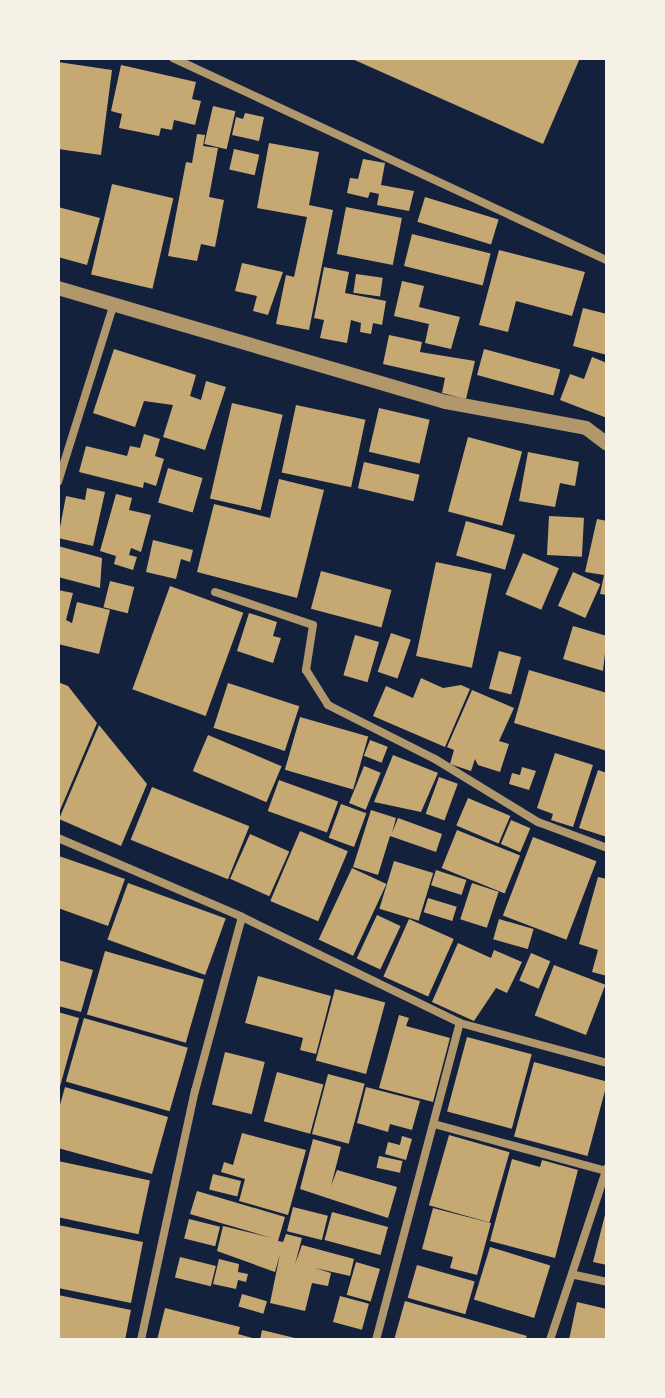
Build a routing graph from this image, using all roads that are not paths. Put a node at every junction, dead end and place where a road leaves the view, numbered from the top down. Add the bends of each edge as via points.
1 (173, 58) edge
2 (607, 260) edge
3 (58, 288) edge
4 (113, 307) junction
5 (607, 444) edge
6 (58, 482) edge
7 (215, 592) dead end
8 (58, 838) edge
9 (607, 848) edge
10 (242, 917) junction
11 (460, 1023) junction
12 (607, 1063) edge
13 (434, 1124) junction
14 (607, 1170) edge
15 (575, 1275) junction
16 (607, 1282) edge
17 (141, 1340) edge
18 (376, 1340) edge
19 (550, 1340) edge

1 - 2 street
3 - 4 street
4 - 5 street via 446,402 586,428
4 - 6 street
7 - 9 street via 313,625 306,670 328,705 435,759 538,822
8 - 10 street
10 - 11 street
10 - 17 street via 195,1091
11 - 12 street
11 - 13 street
13 - 14 street
13 - 18 street
14 - 15 street
15 - 16 street
15 - 19 street

